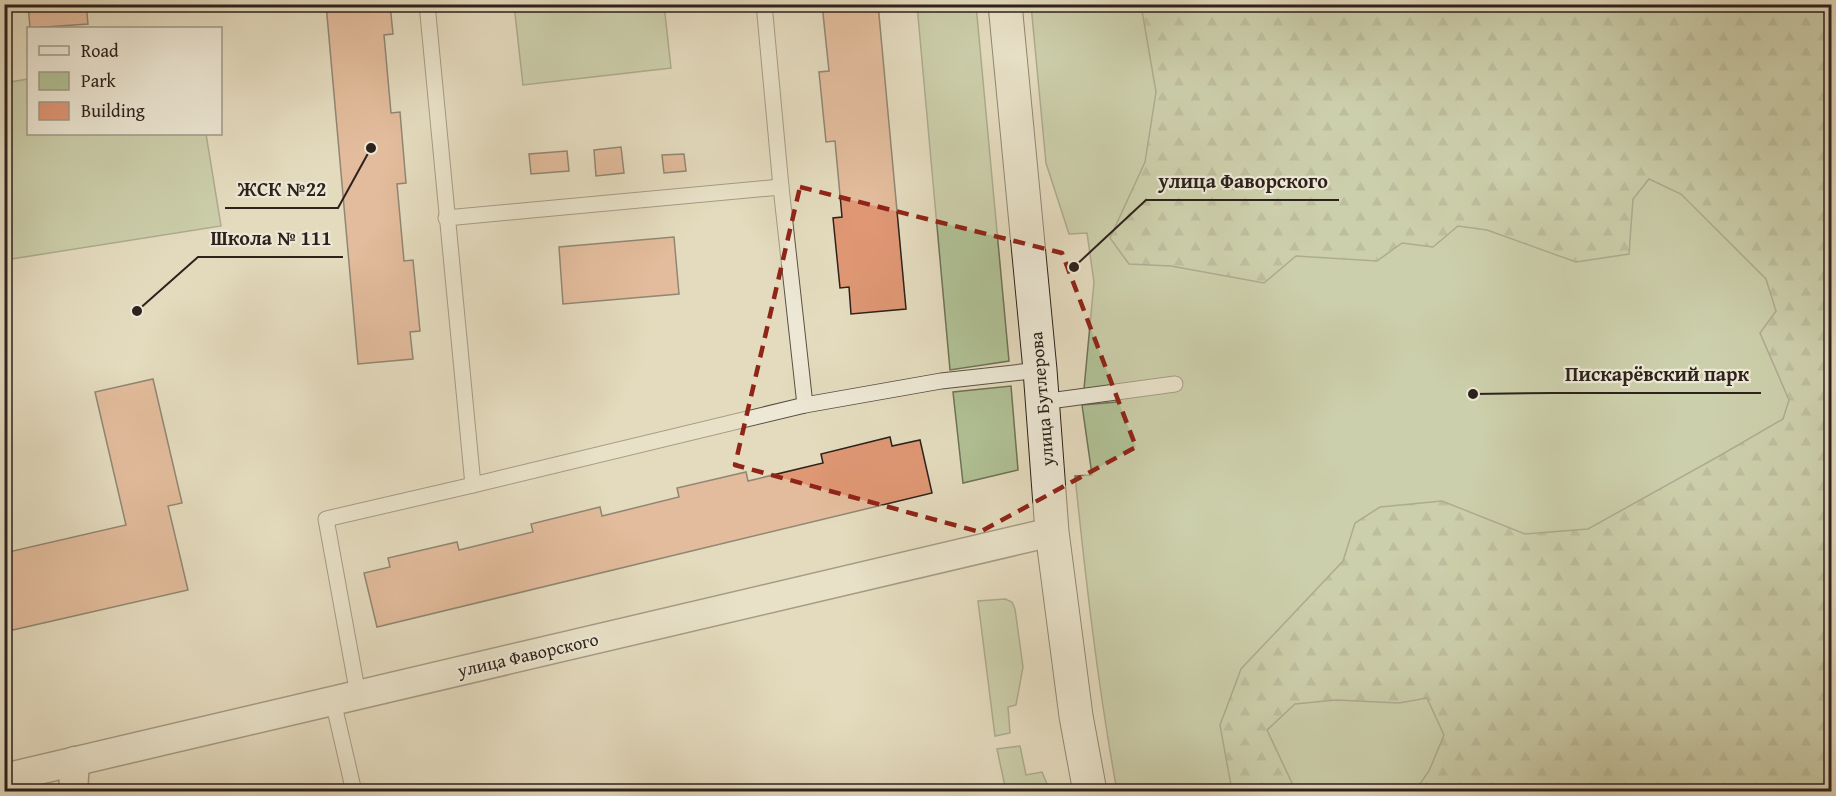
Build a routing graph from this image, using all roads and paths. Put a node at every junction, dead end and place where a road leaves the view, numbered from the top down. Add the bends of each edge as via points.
1 (427, 4) edge
2 (764, 4) edge
3 (1005, 4) edge
4 (781, 187) junction
5 (446, 218) junction
6 (1040, 370) junction
7 (1175, 384) dead end
8 (1042, 402) junction
9 (805, 405) junction
10 (473, 485) junction
11 (1052, 532) junction
12 (345, 698) junction
13 (75, 761) junction
14 (4, 778) edge
15 (73, 792) edge
16 (354, 792) edge
17 (1090, 792) edge

1 - 5 lane
2 - 4 lane
3 - 6 street, улица Бутлерова
4 - 5 lane
4 - 9 lane
5 - 10 lane
6 - 8 street, улица Бутлерова
6 - 9 lane via 941,381
7 - 8 lane
8 - 11 street, улица Бутлерова
9 - 10 lane
10 - 12 lane via 326,519
11 - 12 street, улица Фаворского
11 - 17 street, улица Бутлерова
12 - 13 street, улица Фаворского
12 - 16 lane
13 - 14 street, улица Фаворского
13 - 15 street

